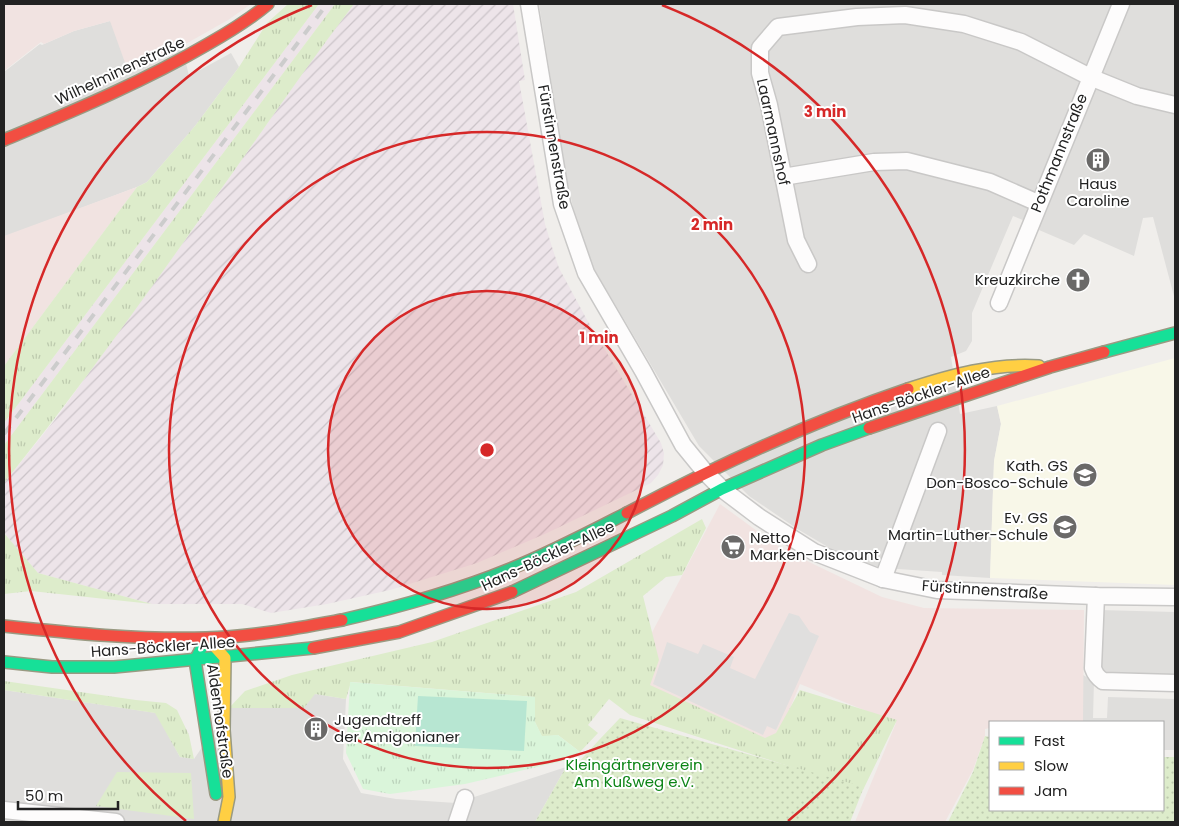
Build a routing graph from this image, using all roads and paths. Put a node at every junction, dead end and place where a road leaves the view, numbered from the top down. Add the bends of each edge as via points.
1 (268, 4) edge
2 (529, 4) edge
3 (1121, 4) edge
4 (1090, 77) junction
5 (1175, 105) edge
6 (4, 140) edge
7 (783, 176) junction
8 (1038, 202) junction
9 (808, 264) dead end
10 (999, 303) dead end
11 (1175, 333) edge
12 (1050, 367) junction
13 (968, 372) junction
14 (974, 392) junction
15 (938, 431) dead end
16 (705, 472) junction
17 (722, 489) junction
18 (882, 579) junction
19 (1096, 596) junction
20 (1175, 597) edge
21 (4, 626) edge
22 (208, 638) junction
23 (225, 658) junction
24 (195, 660) junction
25 (4, 662) edge
26 (1175, 684) edge
27 (465, 798) dead end
28 (4, 810) edge
29 (116, 822) edge
30 (223, 822) edge
31 (457, 822) edge

1 - 6 street, Wilhelminenstraße via 236,27 149,77
2 - 16 street, Fürstinnenstraße via 562,204 586,273 683,445
3 - 4 street, Pothmannstraße
4 - 5 street, Laarmannshof via 1138,96
4 - 7 street, Laarmannshof via 1021,42 964,24 904,15 778,27 760,48 760,73
4 - 8 street, Pothmannstraße
7 - 8 street via 874,162 907,161 990,182
7 - 9 street, Laarmannshof via 796,240
8 - 10 street, Pothmannstraße
11 - 12 street, Hans-Böckler-Allee
12 - 13 street, Hans-Böckler-Allee via 1019,363
12 - 14 street, Hans-Böckler-Allee
13 - 14 street
13 - 16 street, Hans-Böckler-Allee via 828,417
14 - 17 street, Hans-Böckler-Allee via 822,445
15 - 18 street
16 - 17 street, Fürstinnenstraße
16 - 22 street, Hans-Böckler-Allee via 560,547 485,579 403,606 298,629
17 - 18 street, Fürstinnenstraße via 814,552
17 - 23 street, Hans-Böckler-Allee via 513,592 399,632 305,650
18 - 19 street, Fürstinnenstraße via 937,590
19 - 20 street, Fürstinnenstraße
19 - 26 street via 1093,668 1098,678 1103,681
21 - 22 street, Hans-Böckler-Allee via 104,635
22 - 23 street, Aldenhofstraße
22 - 24 street, Aldenhofstraße
23 - 24 street, Hans-Böckler-Allee
23 - 30 street, Aldenhofstraße via 224,730 229,796
24 - 25 street, Hans-Böckler-Allee via 114,667 52,667
24 - 30 street, Aldenhofstraße
27 - 31 street
28 - 29 street

